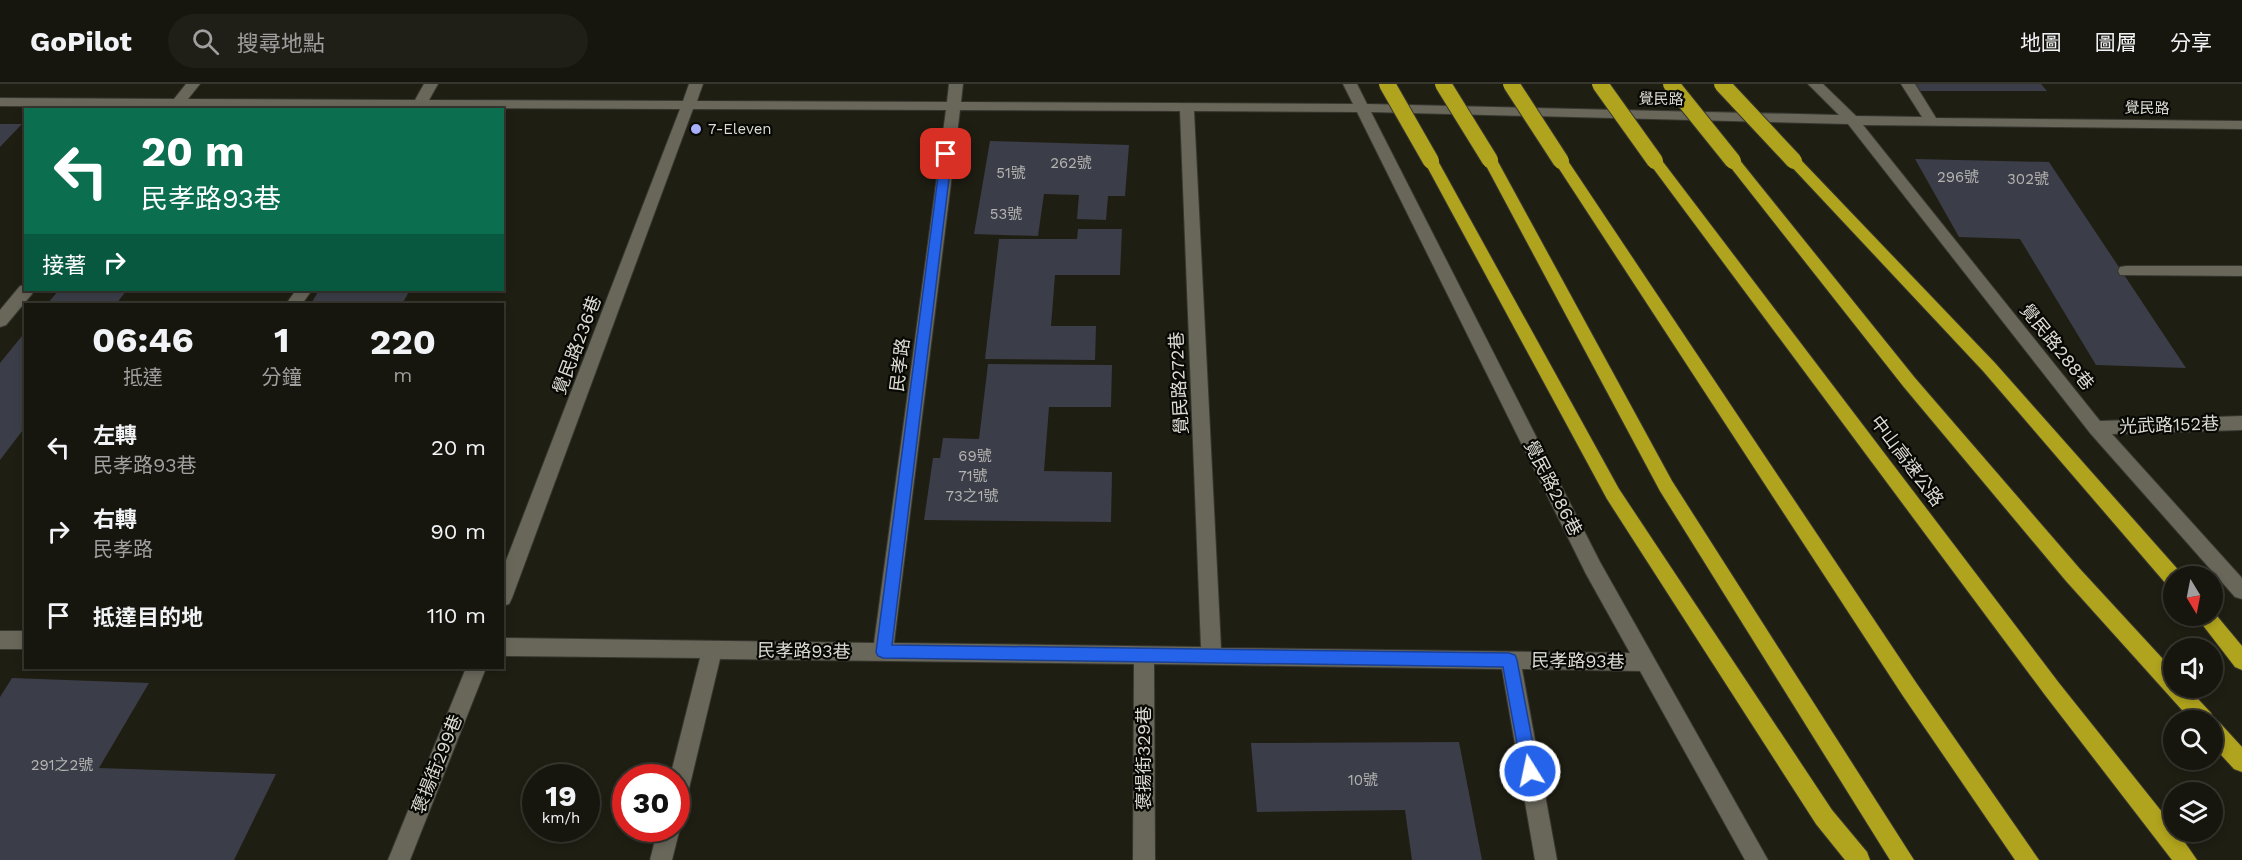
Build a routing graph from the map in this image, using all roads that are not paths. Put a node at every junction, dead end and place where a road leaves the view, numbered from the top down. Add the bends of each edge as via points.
1 (192, 84) edge
2 (431, 84) edge
3 (696, 84) edge
4 (956, 84) edge
5 (1350, 84) edge
6 (1387, 84) edge
7 (1443, 84) edge
8 (1511, 84) edge
9 (1600, 84) edge
10 (1671, 84) edge
11 (1722, 84) edge
12 (1815, 84) edge
13 (1908, 84) edge
14 (0, 102) edge
15 (688, 105) junction
16 (174, 106) edge
17 (952, 106) junction
18 (417, 107) edge
19 (1187, 107) junction
20 (1362, 108) junction
21 (1851, 119) junction
22 (1932, 122) junction
23 (2242, 125) edge
24 (2126, 271) dead end
25 (2242, 271) edge
26 (25, 291) edge
27 (0, 321) edge
28 (2242, 423) edge
29 (2096, 428) junction
30 (2163, 566) edge
31 (2242, 591) edge
32 (504, 593) edge
33 (2214, 626) edge
34 (0, 640) edge
35 (24, 640) edge
36 (504, 647) edge
37 (712, 649) junction
38 (883, 652) junction
39 (1144, 655) junction
40 (1211, 656) junction
41 (1509, 660) junction
42 (2242, 661) edge
43 (1646, 662) junction
44 (476, 669) edge
45 (2163, 674) edge
46 (2185, 698) edge
47 (2195, 710) edge
48 (2223, 741) edge
49 (2242, 762) edge
50 (684, 764) edge
51 (666, 842) edge
52 (399, 860) edge
53 (661, 860) edge
54 (1144, 860) edge
55 (1546, 860) edge
56 (1757, 860) edge
57 (1859, 860) edge
58 (1903, 860) edge
59 (2028, 860) edge
60 (2186, 860) edge

1 - 16 street
2 - 18 street
3 - 15 street, 覺民路236巷
4 - 17 street, 民孝路
5 - 20 street, 覺民路286巷
6 - 57 highway, bridge via 1613,494 1824,817
7 - 58 highway, bridge via 1490,160 1666,486
8 - 59 highway, bridge via 1910,690
9 - 60 highway, 中山高速公路, bridge via 2052,689
10 - 45 highway, bridge via 1909,382
11 - 30 highway, bridge via 1989,367
12 - 21 street, 覺民路288巷
13 - 22 street
14 - 16 street, 覺民路
15 - 17 street, 覺民路
15 - 18 street, 覺民路
15 - 32 street, 覺民路236巷
16 - 18 street, 覺民路
17 - 19 street, 覺民路
17 - 38 street, 民孝路
19 - 20 street, 覺民路
19 - 40 street, 覺民路272巷
20 - 21 street, 覺民路
20 - 43 street, 覺民路286巷 via 1593,568
21 - 22 street, 覺民路
21 - 29 street, 覺民路288巷
22 - 23 street, 覺民路
24 - 25 street
26 - 27 street
28 - 29 street, 光武路152巷
29 - 31 street, 覺民路288巷
33 - 42 highway
34 - 35 street
36 - 37 street, 民孝路93巷
37 - 38 street, 民孝路93巷
37 - 50 street
38 - 39 street, 民孝路93巷
39 - 40 street, 民孝路93巷
39 - 54 street, 褒揚街329巷
40 - 41 street, 民孝路93巷
41 - 43 street, 民孝路93巷
41 - 55 street
43 - 56 street, 覺民路286巷
44 - 52 street, 褒揚街299巷
46 - 47 highway
48 - 49 highway
51 - 53 street

